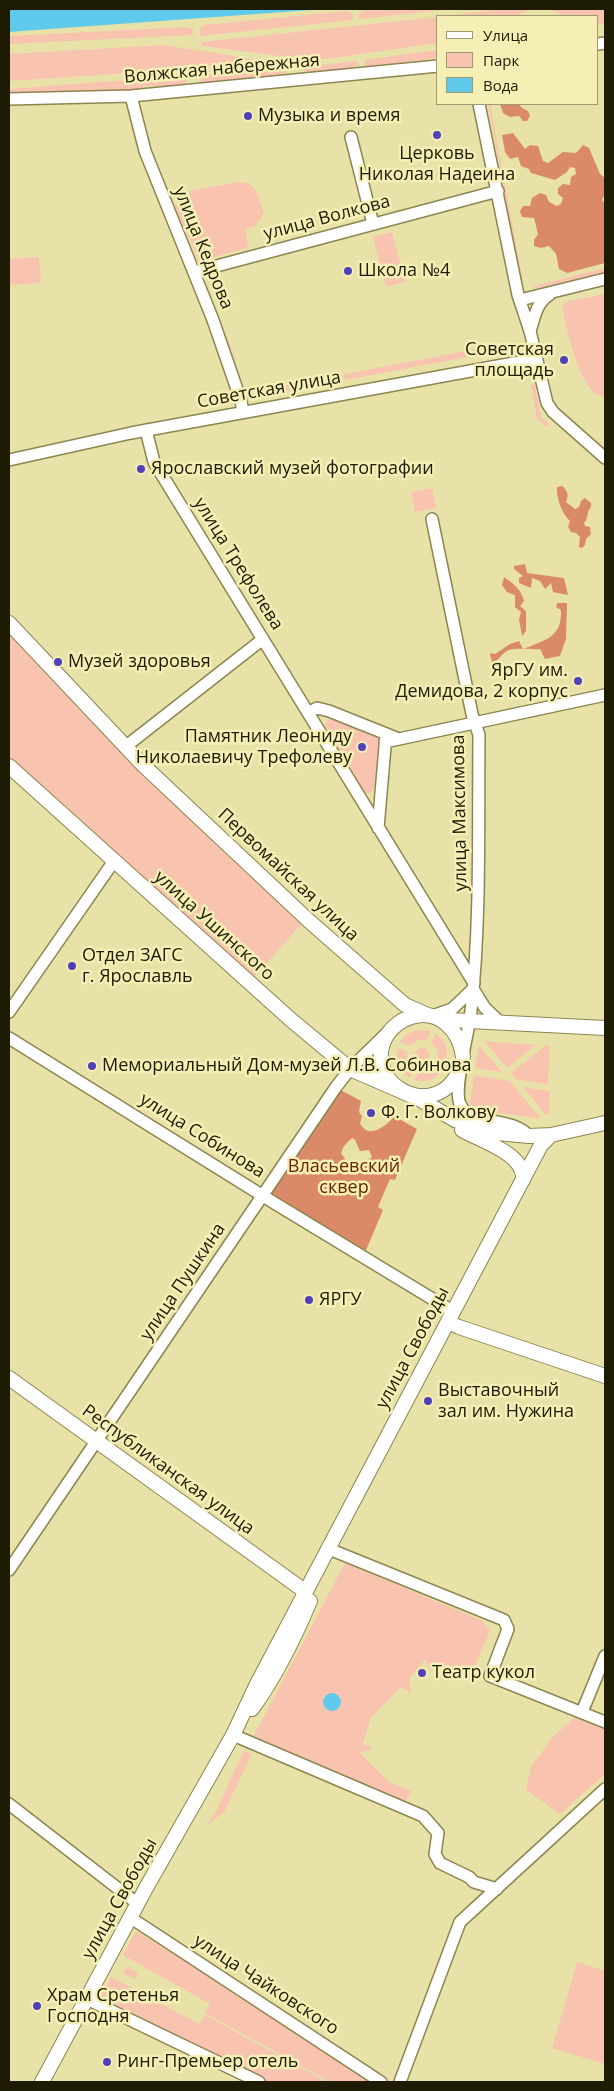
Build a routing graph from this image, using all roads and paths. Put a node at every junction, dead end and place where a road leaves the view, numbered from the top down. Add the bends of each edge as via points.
1 (436, 66) edge
2 (131, 96) junction
3 (9, 99) edge
4 (479, 105) edge
5 (351, 137) dead end
6 (498, 191) junction
7 (374, 224) junction
8 (194, 272) junction
9 (605, 279) edge
10 (556, 291) junction
11 (520, 300) junction
12 (530, 331) junction
13 (536, 358) junction
14 (243, 412) junction
15 (146, 430) junction
16 (605, 458) edge
17 (9, 460) edge
18 (432, 519) dead end
19 (9, 623) edge
20 (263, 639) junction
21 (605, 695) edge
22 (308, 713) junction
23 (476, 723) junction
24 (386, 738) junction
25 (125, 747) junction
26 (9, 766) edge
27 (381, 787) junction
28 (357, 794) junction
29 (378, 828) junction
30 (114, 861) junction
31 (474, 986) junction
32 (9, 1012) edge
33 (430, 1016) junction
34 (470, 1022) junction
35 (397, 1023) junction
36 (501, 1023) junction
37 (605, 1028) edge
38 (9, 1038) edge
39 (462, 1061) junction
40 (350, 1069) junction
41 (408, 1094) junction
42 (444, 1115) junction
43 (605, 1123) edge
44 (551, 1135) junction
45 (529, 1136) junction
46 (531, 1165) junction
47 (523, 1180) junction
48 (263, 1196) junction
49 (451, 1317) junction
50 (605, 1376) edge
51 (9, 1378) edge
52 (96, 1442) junction
53 (329, 1549) junction
54 (9, 1570) edge
55 (310, 1594) junction
56 (605, 1656) edge
57 (582, 1712) junction
58 (605, 1722) edge
59 (233, 1735) junction
60 (605, 1789) edge
61 (9, 1804) edge
62 (497, 1889) junction
63 (138, 1904) junction
64 (131, 1918) junction
65 (87, 1999) junction
66 (42, 2082) edge
67 (259, 2082) edge
68 (381, 2082) edge
69 (400, 2082) edge

1 - 2 street, Волжская набережная
2 - 3 street, Волжская набережная
2 - 8 street, улица Кедрова via 145,151
4 - 6 street
5 - 7 street
6 - 7 street, улица Волкова
6 - 11 street
7 - 8 street, улица Волкова
8 - 14 street, улица Кедрова
9 - 10 street
10 - 11 street
10 - 12 street via 540,303
11 - 12 street
12 - 13 street
13 - 14 street, Советская улица
13 - 16 street via 547,404 552,412
14 - 15 street, Советская улица
15 - 17 street, Советская улица
15 - 20 street, улица Трефолева via 154,462
18 - 23 street, улица Максимова
19 - 25 main road, Первомайская улица
20 - 22 street, улица Трефолева
20 - 25 street
21 - 23 street
22 - 24 street via 317,708 329,711
22 - 28 street, улица Трефолева
23 - 24 street via 399,740
23 - 31 street, улица Максимова via 479,735 478,920
24 - 27 street
25 - 33 main road, Первомайская улица via 388,991 405,1005
26 - 30 main road, улица Ушинского
27 - 28 street via 370,799 363,799
27 - 29 street
28 - 29 street, улица Трефолева
29 - 31 street, улица Трефолева
30 - 32 street
30 - 40 main road, улица Ушинского
31 - 33 street via 452,1009
31 - 34 street, улица Максимова
31 - 36 street, улица Трефолева via 484,1008
33 - 34 main road, Первомайская улица
33 - 35 main road via 413,1016
33 - 39 main road via 454,1030 461,1043
34 - 36 main road, Первомайская улица
34 - 39 street, улица Максимова
35 - 40 street, улица Пушкина
35 - 41 main road via 382,1047 383,1066 392,1083
36 - 37 main road, Первомайская улица
38 - 48 street, улица Собинова
39 - 41 main road via 454,1081 442,1092 426,1096
39 - 45 street, улица Максимова via 457,1096 462,1108 473,1117 513,1124
40 - 41 main road, улица Ушинского
40 - 48 street, улица Пушкина
41 - 42 main road
42 - 45 main road via 479,1129
42 - 47 main road via 463,1131 518,1161 523,1169
43 - 44 main road
44 - 45 main road
44 - 46 main road, улица Свободы via 541,1145
45 - 46 main road
46 - 47 main road, улица Свободы
47 - 49 main road, улица Свободы
48 - 49 street, улица Собинова
48 - 52 street, улица Пушкина
49 - 50 main road, улица Собинова via 459,1327
49 - 53 main road, улица Свободы
51 - 52 main road, Республиканская улица
52 - 54 street, улица Пушкина
52 - 55 main road, Республиканская улица
53 - 55 main road, улица Свободы
53 - 57 street via 504,1620 508,1629 490,1676
55 - 59 main road, улица Свободы
56 - 57 street
57 - 58 street
59 - 62 street via 423,1816 438,1833 435,1854 440,1863 474,1882
59 - 63 main road, улица Свободы
60 - 62 street
61 - 63 street
62 - 69 street via 460,1922
63 - 64 main road, улица Свободы
64 - 65 main road, улица Свободы
64 - 68 street, улица Чайковского
65 - 66 main road, улица Свободы
65 - 67 street

